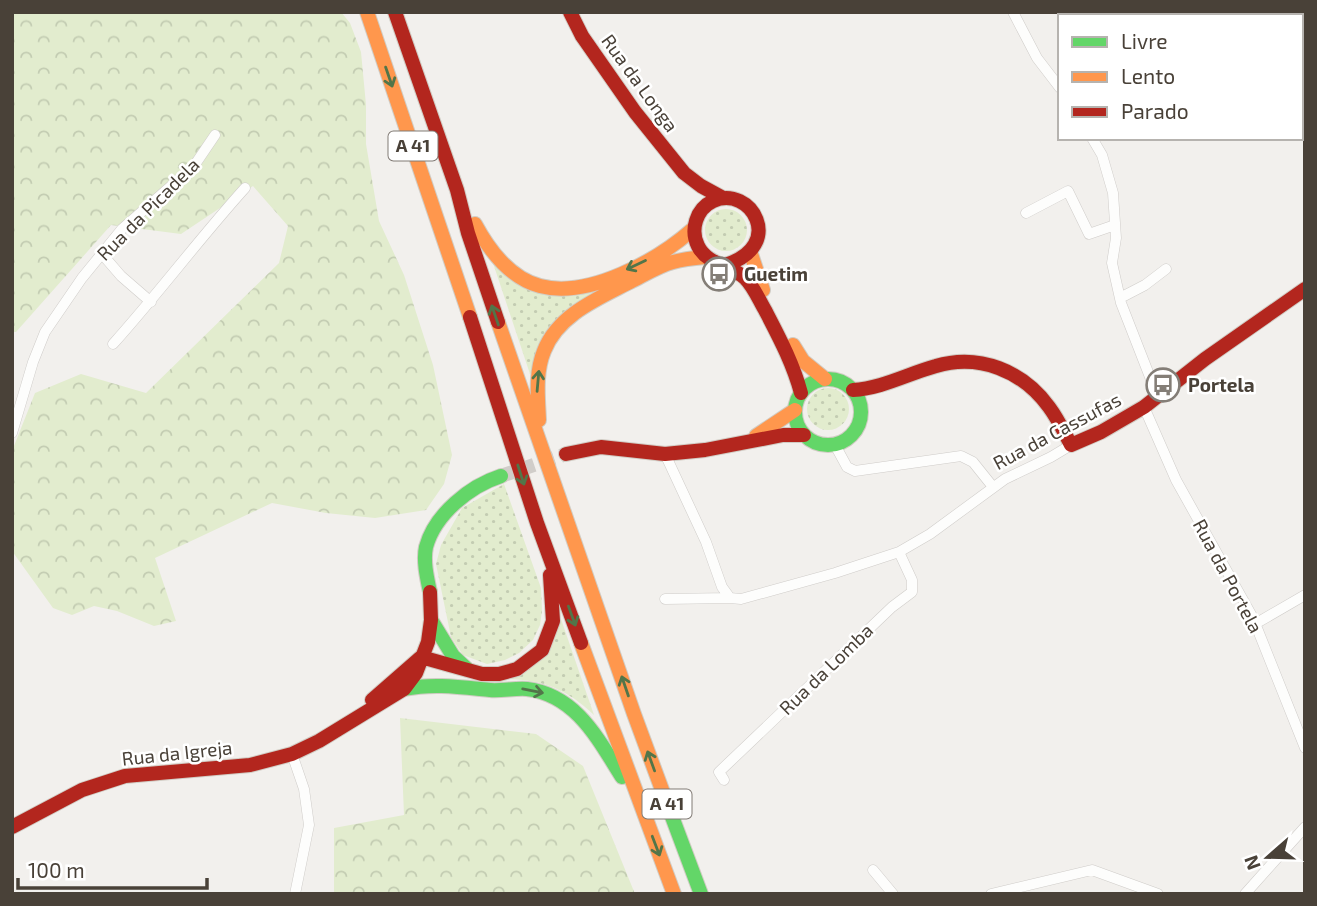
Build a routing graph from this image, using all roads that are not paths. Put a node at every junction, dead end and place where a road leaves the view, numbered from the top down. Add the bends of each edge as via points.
1 (367, 12) edge
2 (395, 12) edge
3 (570, 12) edge
4 (1013, 12) edge
5 (1058, 85) edge
6 (215, 135) dead end
7 (1094, 140) edge
8 (684, 173) junction
9 (245, 188) dead end
10 (457, 190) junction
11 (723, 198) junction
12 (700, 211) junction
13 (1026, 213) dead end
14 (1115, 225) junction
15 (693, 229) junction
16 (102, 254) junction
17 (751, 254) junction
18 (705, 257) junction
19 (725, 265) junction
20 (1166, 269) dead end
21 (1305, 289) edge
22 (1120, 298) junction
23 (151, 302) junction
24 (113, 344) dead end
25 (825, 379) junction
26 (883, 387) junction
27 (853, 390) junction
28 (801, 393) junction
29 (1157, 396) junction
30 (1144, 407) junction
31 (795, 410) junction
32 (862, 414) junction
33 (12, 433) edge
34 (804, 435) junction
35 (745, 442) junction
36 (835, 445) junction
37 (1071, 445) junction
38 (542, 449) junction
39 (566, 454) tunnel mouth
40 (665, 454) junction
41 (501, 476) tunnel mouth
42 (993, 487) junction
43 (899, 552) junction
44 (548, 553) junction
45 (1305, 595) edge
46 (730, 597) junction
47 (665, 599) dead end
48 (431, 620) junction
49 (1255, 624) junction
50 (421, 657) junction
51 (471, 672) junction
52 (465, 688) junction
53 (404, 689) junction
54 (347, 722) junction
55 (1305, 748) edge
56 (292, 754) junction
57 (724, 780) dead end
58 (637, 797) junction
59 (12, 827) edge
60 (1305, 827) edge
61 (873, 870) dead end
62 (295, 894) edge
63 (674, 894) edge
64 (701, 894) edge
65 (893, 894) edge
66 (990, 894) edge
67 (1158, 894) edge
68 (1245, 894) edge

1 -> 44 main road, A 41
2 - 10 main road, A 41
3 - 8 main road, Rua da Longa via 635,112
4 - 5 street via 1037,58
6 - 16 street, Rua da Picadela via 194,166 130,222
7 - 14 street via 1113,193
8 - 11 main road, Rua da Longa
8 - 12 main road, Rua da Longa
9 - 23 street
15 -> 10 main road via 667,251 614,276 581,286 543,287 513,272 485,244
38 -> 10 main road, A 41
11 - 12 main road
11 - 17 main road, Rua da Longa via 745,204 758,222 760,233
12 - 15 main road
13 - 14 street via 1068,191 1089,234
14 - 22 street via 1112,263
15 - 18 main road
16 - 23 street
16 - 33 street, Rua da Picadela via 45,332
17 - 19 main road
17 - 25 main road via 757,277 797,354
18 - 19 main road
38 -> 18 main road via 538,371 559,325 587,303 672,262
19 - 28 main road via 753,289 793,363
20 - 22 street
21 - 29 main road, Rua da Cassufas
22 - 29 street
23 - 24 street
25 - 27 main road via 835,379
25 - 28 main road
26 - 27 main road
26 - 32 main road
26 - 37 main road via 938,365 980,360 1034,390
27 - 32 main road
28 - 31 main road
29 - 30 main road, Rua da Cassufas
30 - 37 main road, Rua da Cassufas
30 - 49 street, Rua da Portela via 1176,480
31 - 34 main road
31 - 35 main road
32 - 36 main road via 850,437
34 - 35 main road
34 - 36 main road via 813,442
35 - 40 main road
36 - 42 street via 846,467 855,471 961,456 973,462
37 - 42 street, Rua da Cassufas
64 -> 38 main road, A 41
39 - 40 main road via 601,447
40 - 46 street
41 - 48 main road via 464,495 436,526 426,548
42 - 43 street, Rua da Cassufas
43 - 46 street, Rua da Cassufas via 741,599
43 - 57 street, Rua da Lomba via 912,580 912,592 719,772
44 - 51 main road via 553,621 542,650 517,669 499,674
44 -> 58 main road, A 41
45 - 49 street
46 - 47 street, Rua da Cassufas
48 - 50 main road
48 - 51 main road via 453,656
49 - 55 street, Rua da Portela
50 - 51 main road
50 - 52 main road via 447,680
50 - 53 main road
50 - 54 main road, Rua da Igreja
52 - 53 main road via 427,684
52 -> 58 main road via 525,689 568,703 592,728
53 - 54 main road, Rua da Igreja
54 - 56 main road, Rua da Igreja
56 - 59 main road, Rua da Igreja via 250,765 125,776 82,790
56 - 62 street via 304,789 309,825
58 -> 63 main road, A 41
60 - 68 street
61 - 65 street
66 - 67 street via 1092,870

